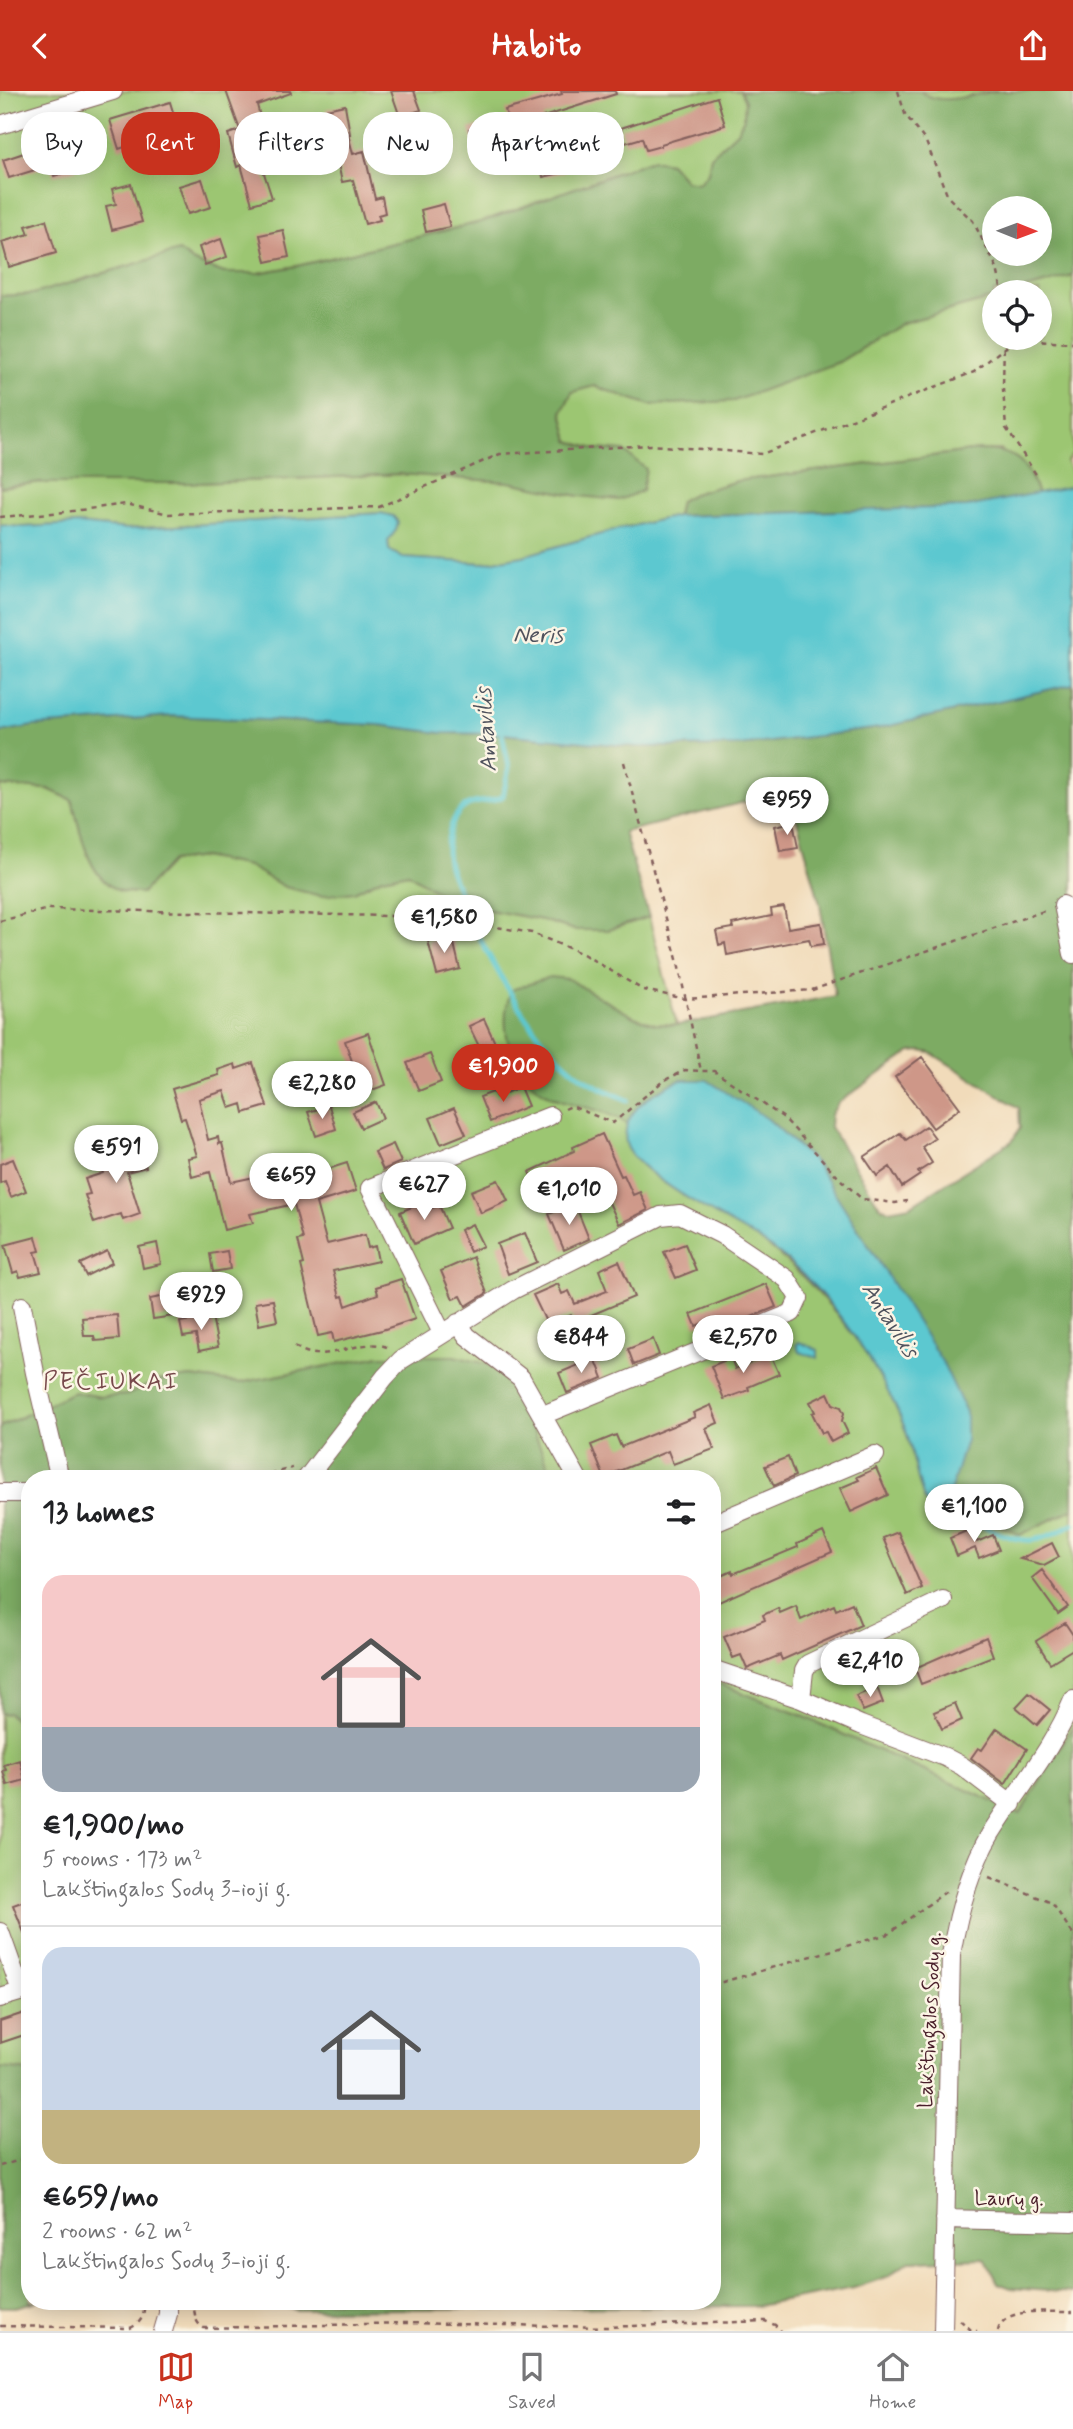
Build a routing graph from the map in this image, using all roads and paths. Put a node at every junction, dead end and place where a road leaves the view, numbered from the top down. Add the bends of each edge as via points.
1 (113, 91) edge
2 (898, 91) edge
3 (0, 125) edge
4 (1000, 280) edge
5 (1052, 341) edge
6 (1073, 342) edge
7 (1002, 350) edge
8 (1004, 350) edge
9 (1037, 476) dead end
10 (0, 517) edge
11 (624, 762) dead end
12 (1063, 905) joint
13 (0, 921) edge
14 (1073, 954) edge
15 (685, 999) junction
16 (701, 1071) junction
17 (550, 1117) joint
18 (907, 1201) dead end
19 (22, 1306) dead end
20 (457, 1323) junction
21 (442, 1333) junction
22 (295, 1346) dead end
23 (401, 1360) junction
24 (543, 1415) junction
25 (875, 1455) dead end
26 (319, 1461) junction
27 (58, 1470) edge
28 (285, 1470) edge
29 (312, 1470) edge
30 (573, 1470) edge
31 (0, 1493) edge
32 (21, 1493) edge
33 (721, 1520) edge
34 (943, 1600) dead end
35 (721, 1672) edge
36 (801, 1699) junction
37 (1073, 1700) edge
38 (1012, 1804) junction
39 (973, 1871) junction
40 (0, 1932) edge
41 (1073, 1934) edge
42 (21, 1979) edge
43 (721, 1982) edge
44 (21, 1992) edge
45 (0, 1998) edge
46 (21, 2160) edge
47 (0, 2166) edge
48 (945, 2219) junction
49 (1073, 2222) edge
50 (143, 2310) edge
51 (193, 2310) edge
52 (1073, 2312) edge
53 (957, 2314) dead end
54 (0, 2326) edge
55 (217, 2330) edge
56 (780, 2331) edge
57 (943, 2331) edge
58 (977, 2331) edge
59 (998, 2331) edge

1 - 3 street
2 - 4 path via 905,114 926,142 948,197 973,221
5 - 6 path
7 - 10 path via 974,372 762,454 651,445 500,454 379,507 169,514 126,504
8 - 9 path via 1006,428
11 - 15 path
12 - 14 street
12 - 15 path via 811,990
13 - 15 path via 49,909 437,917 532,933 583,954 643,990
15 - 16 path
16 - 17 path via 685,1070 663,1081 612,1123 571,1106
16 - 18 path via 714,1071 784,1118 862,1199
17 - 21 street via 370,1188
19 - 27 street
20 - 21 street
20 - 24 street via 521,1378
20 - 24 street via 513,1290 669,1214 691,1218 722,1235 787,1279 799,1298 792,1313
21 - 23 street
22 - 23 path via 304,1353 317,1354 383,1345
23 - 26 street
24 - 30 street
25 - 33 street
26 - 28 path
26 - 29 street
31 - 32 street
34 - 36 street via 808,1664
35 - 36 street
36 - 38 street via 945,1757
37 - 38 street, Lakštingalos Sodų g. via 1049,1748
38 - 39 street, Lakštingalos Sodų g. via 990,1834
39 - 41 path via 1052,1903
39 - 43 path via 888,1934
39 - 48 street, Lakštingalos Sodų g. via 951,1955
40 - 42 street
44 - 45 street
46 - 47 path
48 - 49 street, Laurų g.
48 - 57 street, Lakštingalos Sodų g.
50 - 54 path via 142,2319 130,2328
51 - 55 path via 197,2325
52 - 59 path via 1018,2313 999,2323
53 - 58 path via 963,2324
55 - 56 path via 406,2323 606,2327 765,2321

